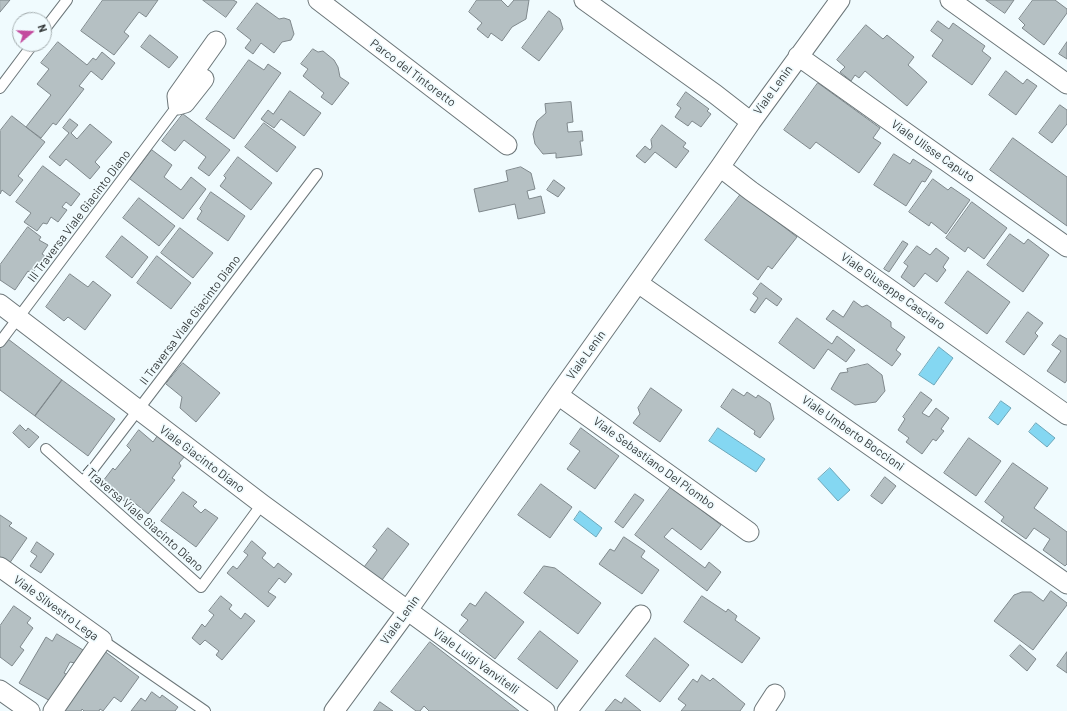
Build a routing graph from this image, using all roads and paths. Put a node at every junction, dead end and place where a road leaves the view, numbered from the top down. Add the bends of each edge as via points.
1 (67, 0) edge
2 (318, 0) edge
3 (584, 0) edge
4 (840, 0) edge
5 (950, 0) edge
6 (52, 20) edge
7 (216, 41) dead end
8 (27, 52) edge
9 (798, 56) junction
10 (204, 79) dead end
11 (1067, 84) edge
12 (0, 88) edge
13 (178, 105) junction
14 (751, 122) junction
15 (507, 145) dead end
16 (720, 167) junction
17 (317, 174) dead end
18 (1067, 247) edge
19 (638, 283) junction
20 (0, 304) edge
21 (19, 318) junction
22 (0, 342) edge
23 (558, 395) junction
24 (138, 410) junction
25 (1067, 415) edge
26 (46, 449) dead end
27 (83, 482) junction
28 (262, 504) junction
29 (750, 532) dead end
30 (0, 567) edge
31 (1067, 584) edge
32 (408, 610) junction
33 (641, 615) dead end
34 (102, 640) junction
35 (0, 690) edge
36 (775, 694) dead end
37 (30, 711) edge
38 (53, 711) edge
39 (205, 711) edge
40 (334, 711) edge
41 (545, 711) edge
42 (567, 711) edge
43 (764, 711) edge

1 - 6 lane
2 - 15 street, Parco del Tintoretto
3 - 14 street
4 - 9 street, Viale Lenin
5 - 11 street
7 - 13 street via 177,96
8 - 12 lane
9 - 14 street, Viale Lenin
9 - 18 street, Viale Ulisse Caputo
10 - 13 street via 185,104
13 - 21 lane, III Traversa Viale Giacinto Diano
14 - 16 street, Viale Lenin
16 - 19 street, Viale Lenin
16 - 25 street, Viale Giuseppe Casciaro
17 - 24 lane, II Traversa Viale Giacinto Diano
19 - 23 street, Viale Lenin
19 - 31 street, Viale Umberto Boccioni
20 - 21 street, Viale Giacinto Diano
21 - 22 lane, III Traversa Viale Giacinto Diano
21 - 24 street, Viale Giacinto Diano
23 - 29 street, Viale Sebastiano Del Piombo
23 - 32 street, Viale Lenin
24 - 27 lane, II Traversa Viale Giacinto Diano
24 - 28 street, Viale Giacinto Diano
26 - 27 lane, I Traversa Viale Giacinto Diano
27 - 28 lane, I Traversa Viale Giacinto Diano via 201,587
28 - 32 street, Viale Giacinto Diano
30 - 34 street, Viale Silvestro Lega
32 - 40 street, Viale Lenin
32 - 41 street, Viale Luigi Vanvitelli
33 - 42 street
34 - 38 street, Viale Silvestro Lega
34 - 39 lane
35 - 37 street
36 - 43 street

